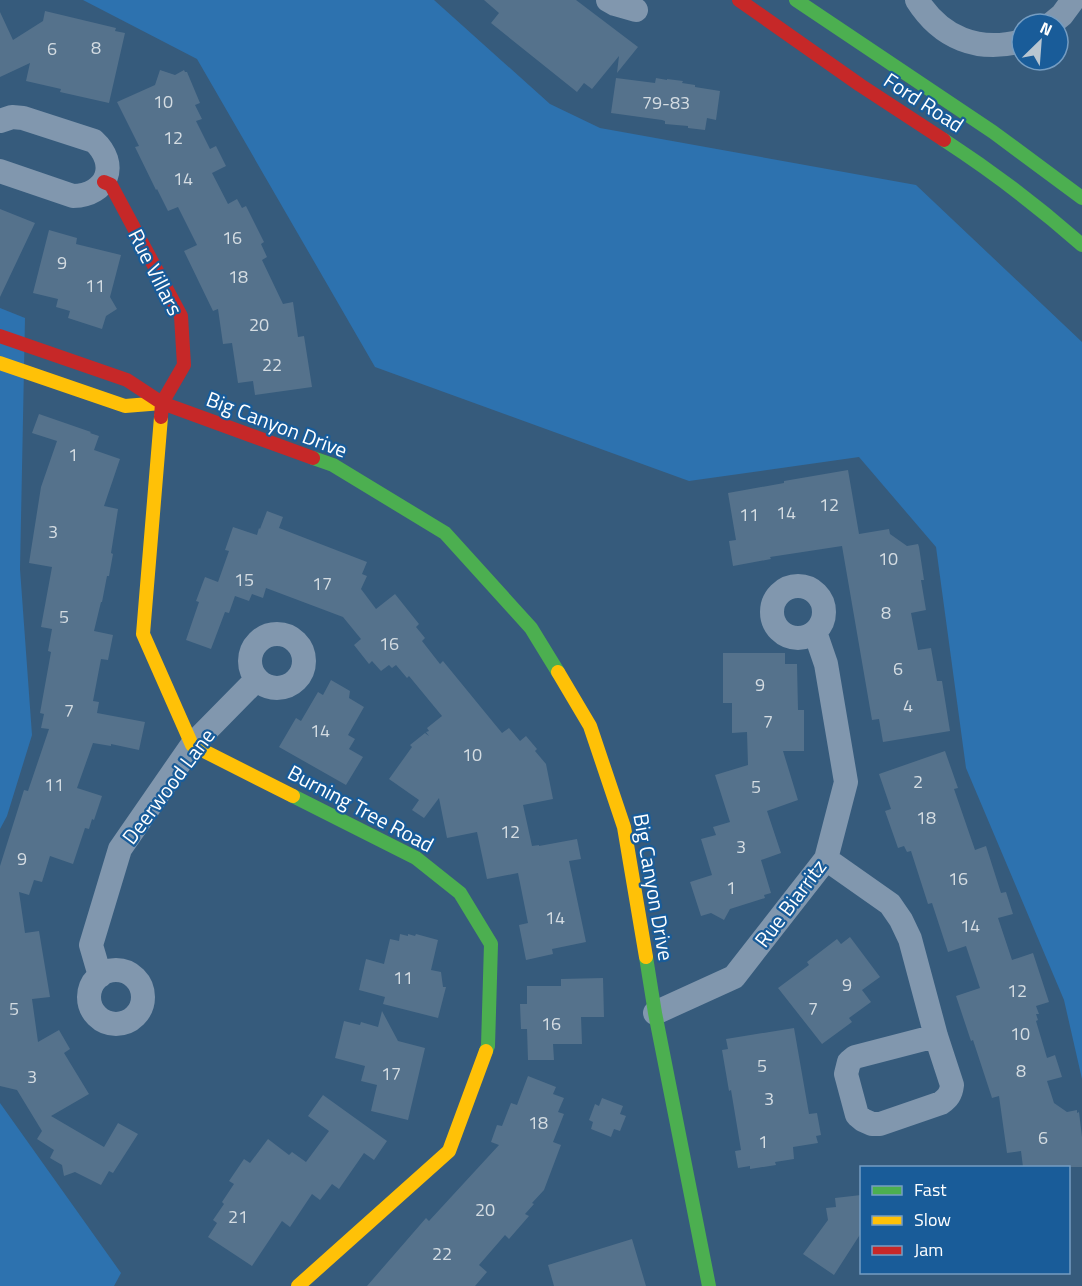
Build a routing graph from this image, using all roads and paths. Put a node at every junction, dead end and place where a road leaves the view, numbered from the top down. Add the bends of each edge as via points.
1 (608, 0) edge
2 (739, 0) edge
3 (797, 0) edge
4 (916, 0) edge
5 (636, 10) dead end
6 (780, 29) junction
7 (1010, 44) edge
8 (0, 121) edge
9 (0, 171) edge
10 (104, 182) junction
11 (1082, 198) edge
12 (1082, 245) edge
13 (0, 336) edge
14 (0, 363) edge
15 (162, 403) junction
16 (815, 632) dead end
17 (256, 680) dead end
18 (192, 745) junction
19 (826, 859) junction
20 (100, 976) dead end
21 (655, 1013) junction
22 (936, 1036) junction
23 (298, 1286) edge
24 (709, 1286) edge

1 - 5 street
2 - 6 street, Ford Road
3 - 6 street
3 - 11 street, Ford Road via 993,132
4 - 7 street via 934,22 966,41
6 - 12 street, Ford Road via 975,160
8 - 10 street via 23,118 94,141 107,160
9 - 10 street via 74,196 96,191
10 - 15 street, Rue Villars via 111,185 181,316 184,365
13 - 15 street, Big Canyon Drive via 127,380
14 - 15 street, Big Canyon Drive via 125,406
15 - 18 street via 142,634
15 - 21 street, Big Canyon Drive via 333,465 445,533 531,628 590,726 624,827
16 - 19 street, Rue Biarritz via 826,664 846,782
17 - 18 street, Deerwood Lane
18 - 20 street, Deerwood Lane via 120,849 91,945
18 - 23 street, Burning Tree Road via 416,858 460,893 491,944 488,1047 449,1151
19 - 21 street, Rue Biarritz via 734,977
19 - 22 street via 890,904 901,920 910,939
21 - 24 street, Big Canyon Drive
22 - 22 street via 952,1085 947,1099 880,1124 857,1115 846,1074 849,1062 855,1057

